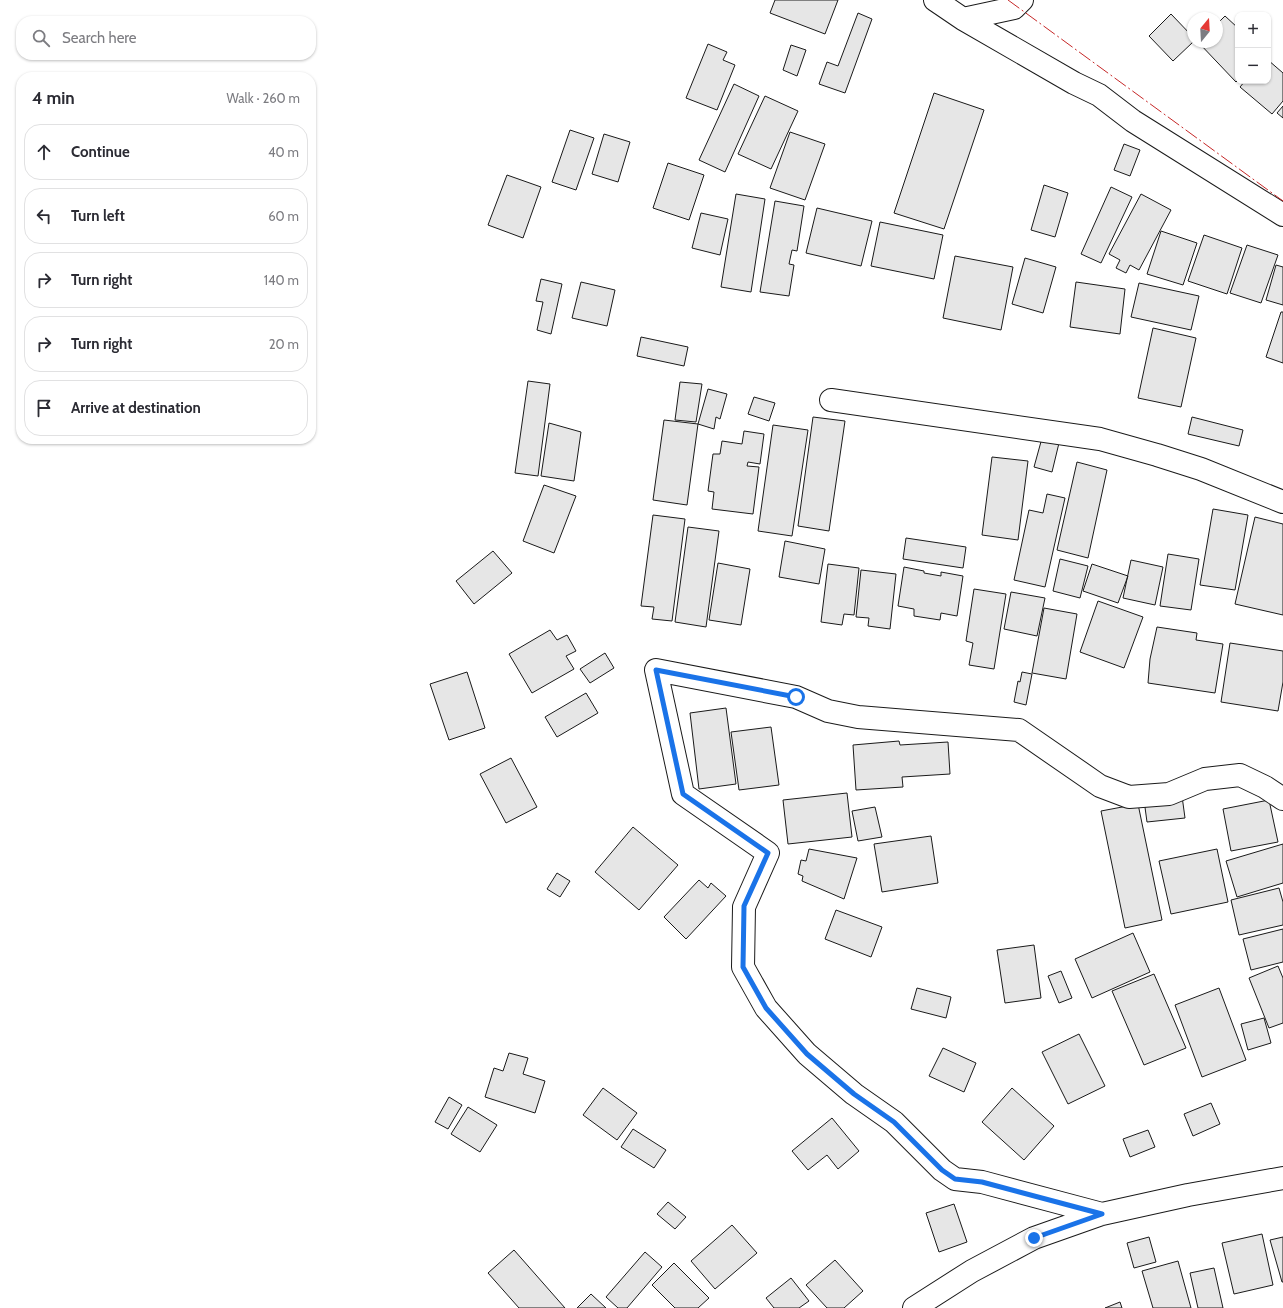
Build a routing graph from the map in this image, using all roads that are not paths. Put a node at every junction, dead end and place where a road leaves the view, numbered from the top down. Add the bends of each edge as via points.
1 (935, 0) edge
2 (1022, 0) edge
3 (963, 19) junction
4 (1283, 215) edge
5 (832, 400) dead end
6 (1283, 502) edge
7 (1283, 799) edge
8 (1283, 1178) edge
9 (1102, 1214) junction
10 (914, 1308) edge

1 - 3 street
2 - 3 street via 1014,8
3 - 4 street via 1099,95 1133,121
5 - 6 street via 1100,439 1202,469
7 - 9 street via 1265,787 1240,776 1205,779 1169,794 1130,797 1100,786 1019,730 858,717 828,711 796,697 656,670 683,794 768,853 744,906 743,967 766,1008 807,1054 854,1094 894,1122 942,1170 955,1179 989,1184
8 - 9 street
9 - 10 street via 1034,1238 972,1271

